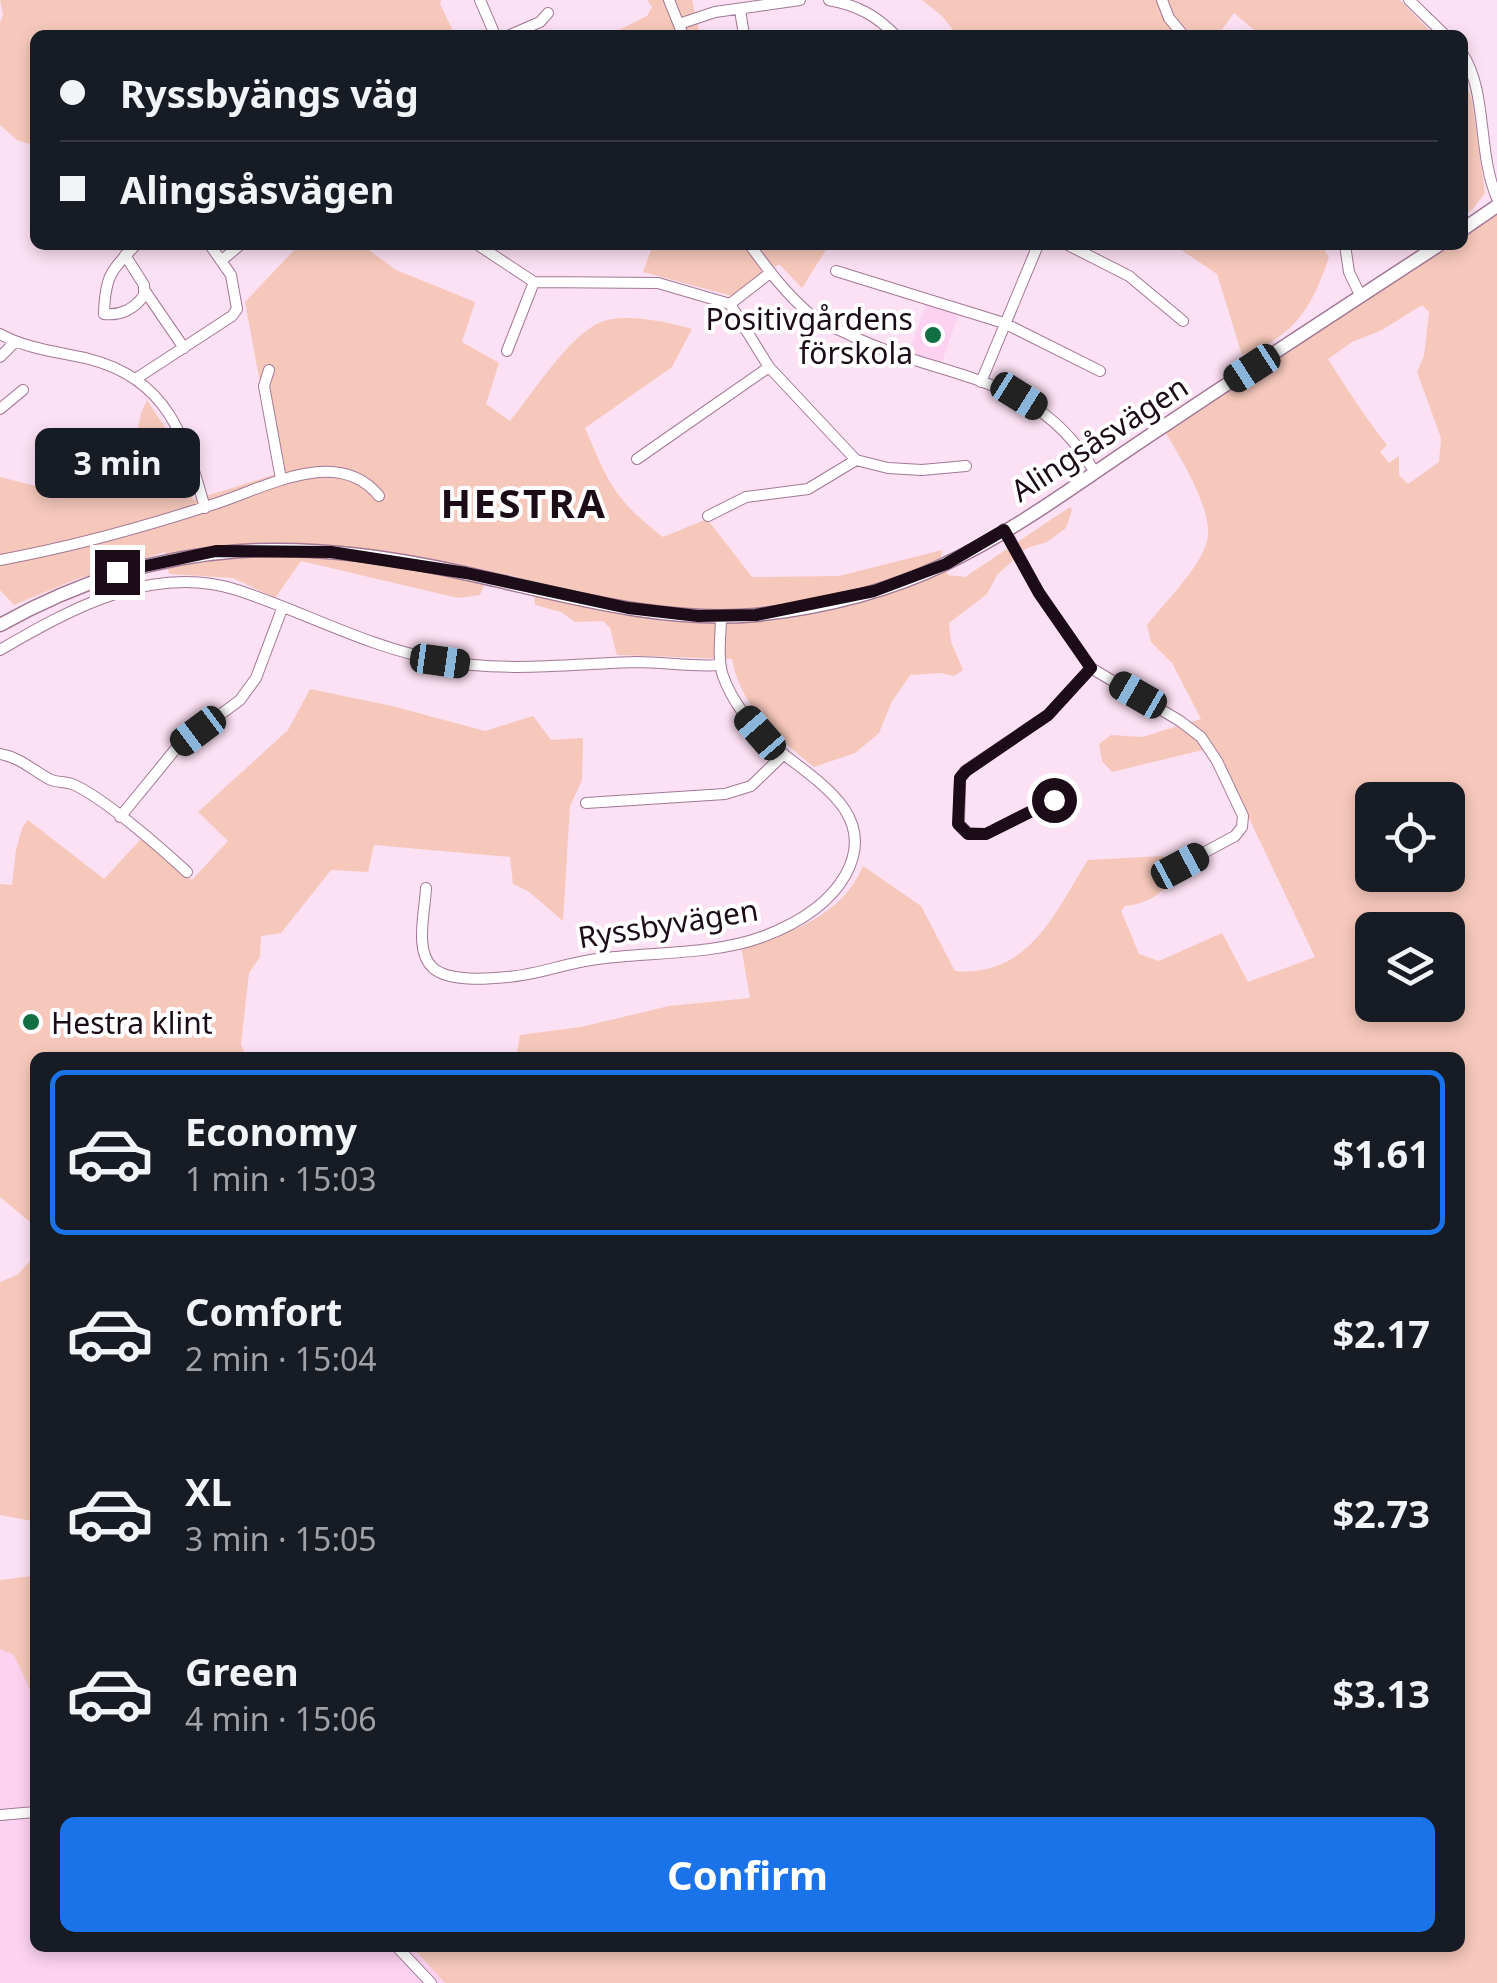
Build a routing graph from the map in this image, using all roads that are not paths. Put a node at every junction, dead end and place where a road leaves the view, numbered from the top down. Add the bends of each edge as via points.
1 (480, 0) edge
2 (669, 0) edge
3 (800, 0) edge
4 (829, 0) edge
5 (1162, 0) edge
6 (1410, 0) edge
7 (740, 10) junction
8 (548, 13) dead end
9 (492, 30) edge
10 (522, 30) edge
11 (681, 30) edge
12 (743, 30) edge
13 (891, 30) edge
14 (1179, 30) edge
15 (1440, 30) edge
16 (1468, 64) edge
17 (1497, 198) edge
18 (1497, 206) edge
19 (1468, 226) edge
20 (131, 250) edge
21 (214, 250) edge
22 (234, 250) edge
23 (486, 250) edge
24 (754, 250) edge
25 (1036, 250) edge
26 (1078, 250) edge
27 (1347, 250) edge
28 (1431, 250) edge
29 (126, 255) junction
30 (222, 261) junction
31 (836, 271) dead end
32 (770, 272) junction
33 (534, 282) junction
34 (144, 290) junction
35 (1360, 296) junction
36 (730, 304) junction
37 (1184, 321) dead end
38 (1004, 323) junction
39 (0, 334) edge
40 (15, 342) junction
41 (184, 348) junction
42 (507, 351) dead end
43 (0, 356) edge
44 (769, 367) junction
45 (270, 370) dead end
46 (1100, 371) dead end
47 (137, 378) junction
48 (981, 382) junction
49 (23, 390) dead end
50 (0, 408) edge
51 (637, 459) dead end
52 (856, 460) junction
53 (966, 466) dead end
54 (1094, 472) junction
55 (281, 479) junction
56 (379, 496) dead end
57 (205, 508) junction
58 (708, 516) dead end
59 (1004, 530) junction
60 (0, 560) edge
61 (282, 609) junction
62 (721, 616) junction
63 (0, 625) edge
64 (0, 650) edge
65 (720, 665) junction
66 (1091, 668) junction
67 (0, 754) edge
68 (784, 754) junction
69 (1054, 800) dead end
70 (586, 803) dead end
71 (120, 817) junction
72 (1180, 866) dead end
73 (186, 872) dead end
74 (426, 888) dead end
75 (30, 1812) edge
76 (0, 1815) edge
77 (402, 1952) edge
78 (431, 1983) edge

1 - 9 street
2 - 11 street
3 - 7 street
4 - 13 street via 852,4
5 - 14 street
6 - 15 street
7 - 11 street via 715,12
7 - 12 street
8 - 10 street
16 - 17 street
18 - 19 main road
20 - 29 street
21 - 30 street
22 - 30 street
23 - 33 street
24 - 32 street
25 - 38 street
26 - 37 street via 1129,276
27 - 35 street
28 - 35 main road, Alingsåsvägen
29 - 34 street
29 - 34 street via 109,271 104,314 136,305
30 - 41 street via 237,309
31 - 38 street
32 - 36 street
32 - 48 street via 813,317 879,349
33 - 36 street via 658,283
33 - 42 street
34 - 41 street
35 - 54 main road, Alingsåsvägen
36 - 44 street
38 - 46 street
38 - 48 street
39 - 40 street
40 - 43 street
40 - 47 street via 94,360
41 - 47 street
44 - 51 street
44 - 52 street
45 - 55 street via 264,386
47 - 57 street via 175,422
48 - 54 street via 1019,396 1060,424
49 - 50 street
52 - 53 street via 922,470
52 - 58 street via 808,488 746,497
54 - 59 main road, Alingsåsvägen
55 - 56 street via 343,474 366,480
55 - 57 street
57 - 60 street via 72,547
59 - 62 main road, Alingsåsvägen via 946,564 874,591
59 - 66 street
61 - 64 street via 212,585 138,587 80,606
61 - 65 street via 395,651 472,666
61 - 71 street via 256,678 240,700 165,758
62 - 63 main road, Alingsåsvägen via 628,608 365,556 270,549 216,551 117,572
62 - 65 street, Ryssbyvägen
65 - 68 street, Ryssbyvägen via 746,717
66 - 69 street via 1048,715 960,778 958,824 968,834 986,834
66 - 72 street via 1200,737 1242,816 1235,836
67 - 71 street via 72,784
68 - 70 street via 751,786 725,794
68 - 74 street, Ryssbyvägen via 850,817 854,856 823,902 758,938 526,975 443,975 423,949
71 - 73 street
75 - 76 street
77 - 78 street

